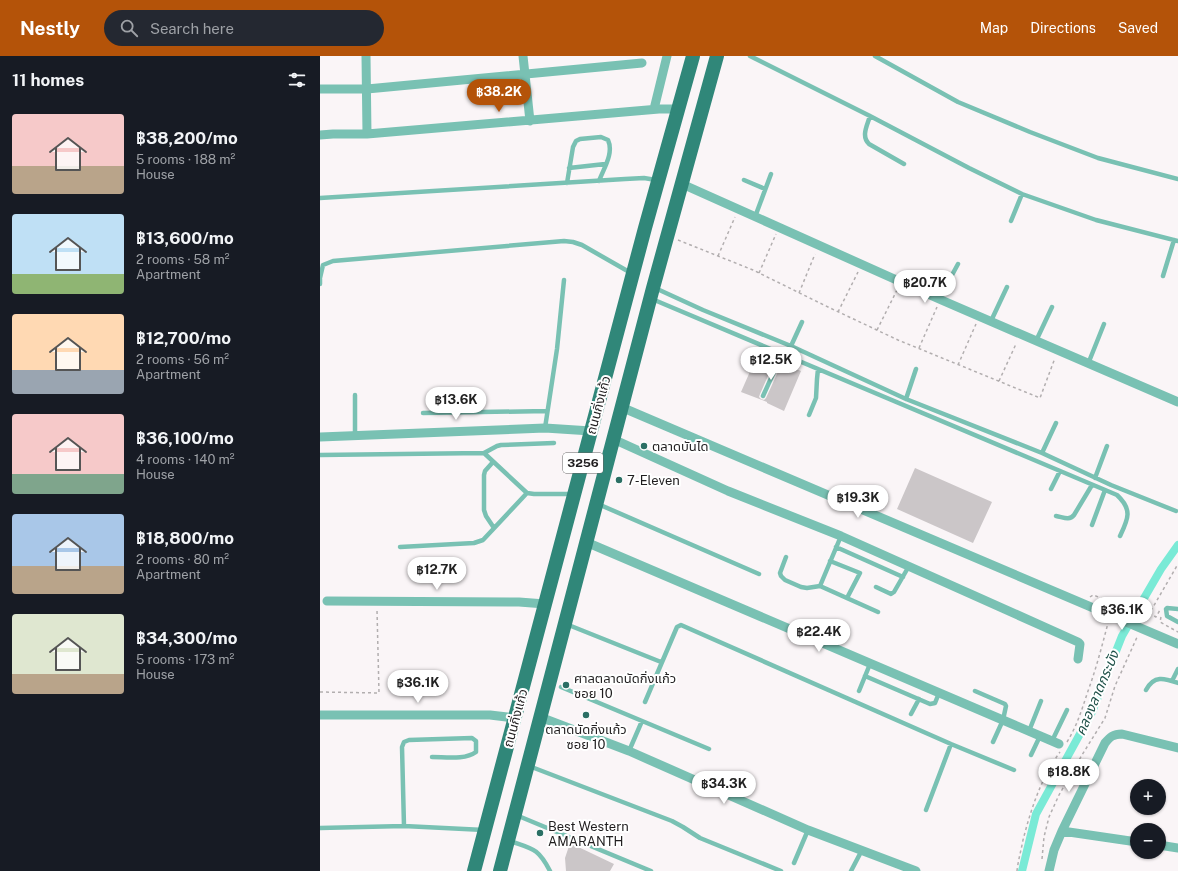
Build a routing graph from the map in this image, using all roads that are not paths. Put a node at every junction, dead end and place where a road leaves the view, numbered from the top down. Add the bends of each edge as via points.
1 (366, 56) edge
2 (523, 56) edge
3 (667, 56) edge
4 (694, 56) edge
5 (717, 56) edge
6 (750, 56) edge
7 (876, 56) edge
8 (642, 63) dead end
9 (525, 74) junction
10 (320, 89) edge
11 (367, 89) junction
12 (654, 109) junction
13 (678, 109) junction
14 (870, 116) junction
15 (530, 121) junction
16 (367, 134) junction
17 (320, 135) edge
18 (605, 164) junction
19 (904, 164) dead end
20 (569, 168) junction
21 (771, 174) dead end
22 (1178, 179) edge
23 (744, 180) dead end
24 (599, 181) junction
25 (658, 181) junction
26 (567, 183) junction
27 (682, 184) junction
28 (765, 189) junction
29 (1022, 194) junction
30 (320, 198) edge
31 (755, 217) junction
32 (1011, 221) dead end
33 (1176, 241) edge
34 (958, 264) dead end
35 (633, 274) junction
36 (1163, 276) dead end
37 (320, 279) edge
38 (564, 280) dead end
39 (320, 284) edge
40 (1007, 287) dead end
41 (652, 293) junction
42 (938, 303) junction
43 (1052, 307) dead end
44 (990, 321) junction
45 (802, 322) dead end
46 (1104, 324) dead end
47 (1036, 341) junction
48 (791, 346) junction
49 (782, 354) junction
50 (1088, 364) junction
51 (916, 369) dead end
52 (818, 370) junction
53 (355, 395) dead end
54 (763, 396) dead end
55 (906, 399) junction
56 (1178, 402) edge
57 (622, 407) junction
58 (547, 411) junction
59 (423, 413) dead end
60 (809, 414) dead end
61 (1056, 423) dead end
62 (545, 428) junction
63 (591, 432) junction
64 (355, 436) junction
65 (320, 437) edge
66 (613, 439) junction
67 (554, 443) dead end
68 (1107, 446) dead end
69 (484, 453) junction
70 (1042, 453) junction
71 (320, 455) edge
72 (492, 462) junction
73 (1060, 471) junction
74 (1095, 478) junction
75 (1092, 485) junction
76 (1051, 489) dead end
77 (1105, 490) junction
78 (527, 493) junction
79 (574, 494) junction
80 (596, 503) junction
81 (1176, 511) dead end
82 (1056, 516) dead end
83 (1092, 525) dead end
84 (494, 528) junction
85 (841, 536) junction
86 (1120, 536) dead end
87 (586, 542) junction
88 (400, 547) dead end
89 (836, 547) junction
90 (786, 558) dead end
91 (830, 560) junction
92 (909, 566) junction
93 (759, 574) dead end
94 (903, 577) junction
95 (820, 586) junction
96 (876, 587) dead end
97 (847, 598) junction
98 (328, 601) dead end
99 (545, 604) junction
100 (1178, 609) edge
101 (878, 612) dead end
102 (1178, 622) edge
103 (565, 624) junction
104 (1178, 644) edge
105 (1078, 659) dead end
106 (661, 662) junction
107 (870, 664) junction
108 (1178, 669) edge
109 (865, 676) junction
110 (1172, 681) junction
111 (1178, 683) edge
112 (562, 687) dead end
113 (1146, 690) dead end
114 (859, 691) dead end
115 (975, 691) dead end
116 (939, 693) junction
117 (919, 699) junction
118 (1042, 701) dead end
119 (645, 702) dead end
120 (1067, 710) dead end
121 (912, 714) dead end
122 (320, 715) edge
123 (540, 717) junction
124 (515, 718) junction
125 (1003, 720) junction
126 (642, 721) junction
127 (1029, 731) junction
128 (1040, 736) junction
129 (993, 742) dead end
130 (1056, 743) joint
131 (951, 744) junction
132 (1178, 748) edge
133 (709, 749) dead end
134 (629, 751) junction
135 (1031, 755) dead end
136 (432, 757) dead end
137 (528, 766) junction
138 (1014, 770) dead end
139 (926, 810) dead end
140 (515, 814) junction
141 (404, 826) junction
142 (320, 828) edge
143 (485, 830) junction
144 (808, 830) junction
145 (1062, 832) junction
146 (508, 840) junction
147 (1130, 841) edge
148 (1166, 846) edge
149 (1178, 848) edge
150 (862, 850) junction
151 (794, 863) dead end
152 (474, 871) edge
153 (500, 871) edge
154 (550, 871) edge
155 (651, 871) edge
156 (781, 871) edge
157 (851, 871) edge
158 (916, 871) edge
159 (1049, 871) edge

1 - 11 street
2 - 9 street
3 - 12 street
4 - 13 main road, ถนนกิ่งแก้ว / 3256
5 - 27 main road, ถนนกิ่งแก้ว / 3256
6 - 14 lane
7 - 22 lane via 958,102 1030,132 1098,158
8 - 9 street
9 - 11 street
9 - 15 street
10 - 11 street
11 - 16 street
12 - 13 street
12 - 15 street
13 - 25 main road, ถนนกิ่งแก้ว / 3256
14 - 19 lane via 865,140
14 - 29 lane
15 - 16 street
16 - 17 street
18 - 20 lane
18 - 20 lane via 610,152 608,140 601,137 580,138 573,147
18 - 24 lane
20 - 26 lane
21 - 28 lane
23 - 28 lane
24 - 25 lane via 644,178
24 - 26 lane
25 - 35 main road, ถนนกิ่งแก้ว / 3256
26 - 30 lane
27 - 31 street
27 - 41 main road, ถนนกิ่งแก้ว / 3256
28 - 31 lane
29 - 32 lane
29 - 33 lane via 1096,220
31 - 42 street
33 - 36 lane
34 - 42 lane
35 - 37 lane via 582,245 564,241 334,261 323,265
35 - 63 main road, ถนนกิ่งแก้ว / 3256
37 - 39 lane
38 - 58 lane
40 - 44 lane
41 - 48 lane via 703,310
41 - 49 lane
41 - 57 main road, ถนนกิ่งแก้ว / 3256
42 - 44 street
43 - 47 lane
44 - 47 street
45 - 48 lane
46 - 50 lane
47 - 50 street
48 - 55 lane
49 - 52 lane
49 - 54 lane
50 - 56 street
51 - 55 lane
52 - 60 lane via 816,398
52 - 73 lane
53 - 64 lane
55 - 70 lane
57 - 66 main road, ถนนกิ่งแก้ว / 3256
57 - 104 street
58 - 59 lane
58 - 62 lane
61 - 70 lane
62 - 63 street
62 - 64 street
63 - 79 main road, ถนนกิ่งแก้ว / 3256
64 - 65 street
66 - 80 main road, ถนนกิ่งแก้ว / 3256
66 - 85 street via 728,491
67 - 69 lane via 501,445
68 - 74 lane
69 - 71 lane
69 - 72 lane
70 - 74 lane
72 - 78 lane
72 - 84 lane via 484,475 484,510
73 - 75 lane
73 - 76 lane
74 - 81 lane
75 - 77 lane
75 - 82 lane via 1072,518
77 - 83 lane
77 - 86 lane via 1124,502 1128,511 1128,518
78 - 79 lane
78 - 84 lane
79 - 99 main road, ถนนกิ่งแก้ว / 3256
80 - 87 main road, ถนนกิ่งแก้ว / 3256
80 - 93 lane
84 - 88 lane via 483,540 474,543
85 - 89 lane
85 - 92 street
87 - 103 main road, ถนนกิ่งแก้ว / 3256
87 - 107 street
89 - 91 lane
89 - 94 lane
90 - 95 lane via 780,573 785,580 801,587
91 - 95 lane
91 - 97 lane via 860,573
92 - 94 lane
92 - 105 street via 1078,642
94 - 96 lane via 891,594
95 - 97 lane
97 - 101 lane
98 - 99 street
99 - 124 main road, ถนนกิ่งแก้ว / 3256
100 - 102 lane via 1167,608 1166,612 1167,616
103 - 106 lane
103 - 123 main road, ถนนกิ่งแก้ว / 3256
106 - 119 lane
106 - 131 lane via 677,627 683,626
107 - 109 lane
107 - 116 street
108 - 110 lane
109 - 114 lane
109 - 117 lane
110 - 111 lane
110 - 113 lane via 1153,680
112 - 126 lane
115 - 125 lane via 1005,704
116 - 117 lane via 933,704
116 - 125 street
117 - 121 lane
118 - 127 lane
120 - 130 lane
122 - 124 street via 490,715
123 - 134 street
123 - 137 main road, ถนนกิ่งแก้ว / 3256
124 - 143 main road, ถนนกิ่งแก้ว / 3256
125 - 127 street
125 - 129 lane
126 - 133 lane
126 - 134 lane
127 - 128 street
128 - 130 street
128 - 135 lane
131 - 138 lane
131 - 139 lane
132 - 145 street via 1122,734 1109,737
134 - 144 street
136 - 141 lane via 472,755 476,752 476,741 472,738 404,742
137 - 140 main road, ถนนกิ่งแก้ว / 3256
137 - 156 lane via 672,821 700,838
140 - 146 main road, ถนนกิ่งแก้ว / 3256
140 - 155 lane
141 - 142 lane
141 - 143 lane
143 - 152 main road, ถนนกิ่งแก้ว / 3256
144 - 150 street
144 - 151 lane
145 - 147 street
145 - 159 street
146 - 153 main road, ถนนกิ่งแก้ว / 3256
146 - 154 lane via 533,849
148 - 149 street
150 - 157 lane
150 - 158 street

